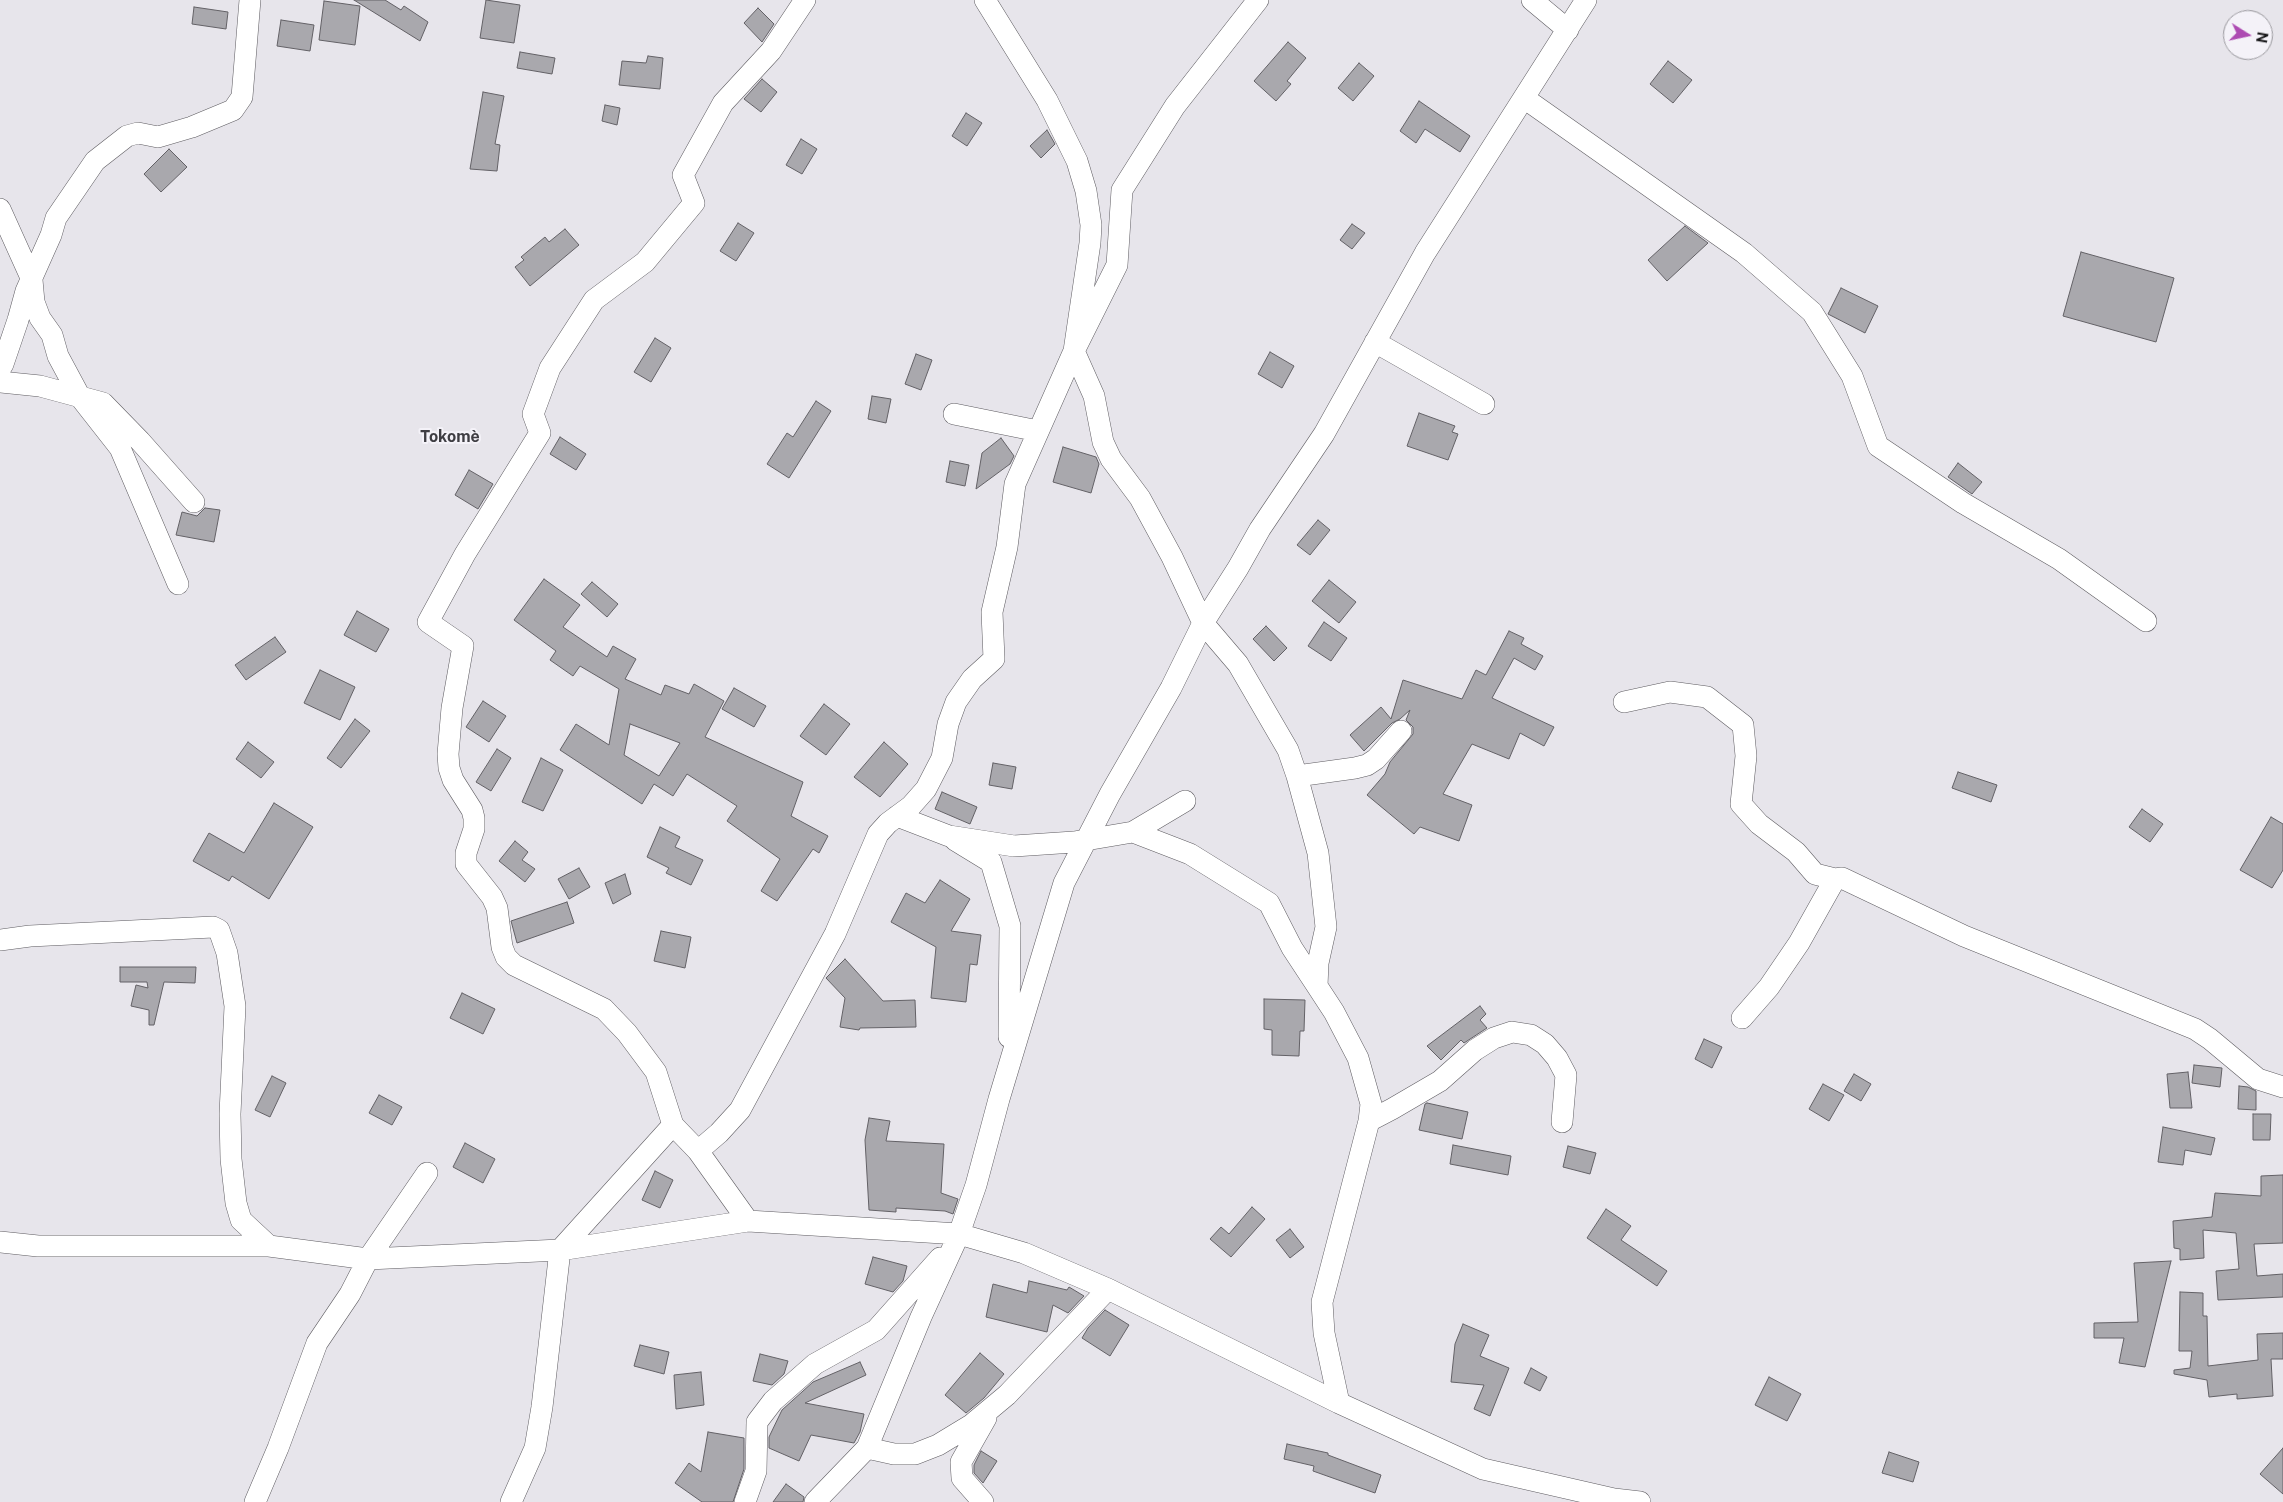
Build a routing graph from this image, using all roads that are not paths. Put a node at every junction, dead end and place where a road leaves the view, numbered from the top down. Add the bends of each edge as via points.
1 (250, 0) edge
2 (805, 0) edge
3 (985, 0) edge
4 (1258, 0) edge
5 (1532, 0) edge
6 (1586, 0) edge
7 (1568, 30) junction
8 (1524, 98) junction
9 (0, 209) edge
10 (32, 280) junction
11 (1375, 342) junction
12 (1074, 351) junction
13 (0, 368) edge
14 (0, 382) edge
15 (80, 397) junction
16 (1484, 404) dead end
17 (954, 414) dead end
18 (1038, 431) junction
19 (194, 502) dead end
20 (178, 584) dead end
21 (2146, 621) dead end
22 (1203, 622) junction
23 (1624, 702) dead end
24 (1401, 731) dead end
25 (1297, 776) junction
26 (1186, 801) dead end
27 (897, 816) junction
28 (1133, 832) junction
29 (949, 836) junction
30 (1087, 840) junction
31 (1835, 879) junction
32 (0, 940) edge
33 (1317, 986) junction
34 (1742, 1018) dead end
35 (1008, 1071) junction
36 (2283, 1087) edge
37 (1369, 1121) junction
38 (1562, 1122) dead end
39 (673, 1125) junction
40 (698, 1151) junction
41 (427, 1173) dead end
42 (241, 1220) junction
43 (748, 1221) junction
44 (959, 1234) junction
45 (0, 1242) edge
46 (239, 1246) junction
47 (269, 1246) junction
48 (560, 1250) junction
49 (368, 1259) junction
50 (1108, 1289) junction
51 (1339, 1403) junction
52 (994, 1405) junction
53 (867, 1448) junction
54 (255, 1502) edge
55 (511, 1502) edge
56 (745, 1502) edge
57 (815, 1502) edge
58 (983, 1502) edge
59 (1640, 1502) edge

1 - 10 street via 242,97 233,110 158,138 138,133 127,136 95,161 56,218
2 - 39 street via 771,51 723,103 683,175 694,203 645,262 594,300 550,368 533,414 540,433 465,554 428,622 463,646 452,708 449,768 474,818 466,864 497,908 506,957 514,965 604,1009 656,1072
3 - 12 street via 1047,100 1077,161 1086,192 1090,243
4 - 12 street via 1175,106 1122,190 1117,265
5 - 7 street
6 - 7 street
7 - 8 street
8 - 11 street via 1425,253
8 - 21 street via 1744,252 1812,312 1852,376 1878,446 1963,503 2059,559
9 - 10 street
10 - 13 street
10 - 15 street via 34,302 40,318 52,335 58,356
11 - 16 street
11 - 22 street via 1324,434
12 - 18 street
12 - 22 street via 1094,396 1103,442 1111,459 1140,498
14 - 15 street via 40,386
15 - 19 street via 103,403
15 - 20 street via 120,448
17 - 18 street
18 - 27 street via 1014,484 1007,547 992,612 994,659 972,679 956,702 942,758 926,788 911,806
22 - 25 street via 1243,672 1288,750
22 - 30 street via 1171,688
23 - 31 street via 1670,692 1707,697 1743,724 1746,756 1741,804 1759,824 1796,852 1815,874
24 - 25 street via 1367,765
25 - 33 street via 1318,853 1326,927
26 - 28 street
27 - 29 street
27 - 40 street via 878,834 835,934 740,1110
28 - 30 street
28 - 33 street via 1190,854 1269,903 1292,948
29 - 30 street via 1014,846
29 - 35 street via 991,862 1010,926
30 - 35 street via 1064,883
31 - 34 street via 1799,944
31 - 36 street via 1842,878 1964,936 2195,1029 2258,1080
32 - 42 street via 213,927 219,930 227,953 235,1006 231,1159
33 - 37 street via 1358,1058 1371,1104
35 - 44 street
37 - 38 street via 1440,1081 1494,1038 1512,1032 1532,1035 1557,1058 1566,1075
37 - 51 street via 1322,1302 1324,1334
39 - 40 street
39 - 48 street
40 - 43 street
41 - 49 street
42 - 46 street
42 - 47 street
43 - 44 street
43 - 48 street
44 - 50 street via 1024,1253
44 - 53 street
44 - 56 street via 876,1330 815,1364 773,1401 757,1422 756,1471
45 - 46 street via 38,1246
46 - 47 street
47 - 49 street
48 - 49 street
48 - 55 street via 535,1448
49 - 54 street via 350,1294 317,1343
50 - 51 street
50 - 52 street
51 - 59 street via 1483,1468 1614,1499
52 - 53 street via 971,1425 938,1445 915,1454 894,1454
52 - 58 street via 961,1462 962,1478
53 - 57 street

